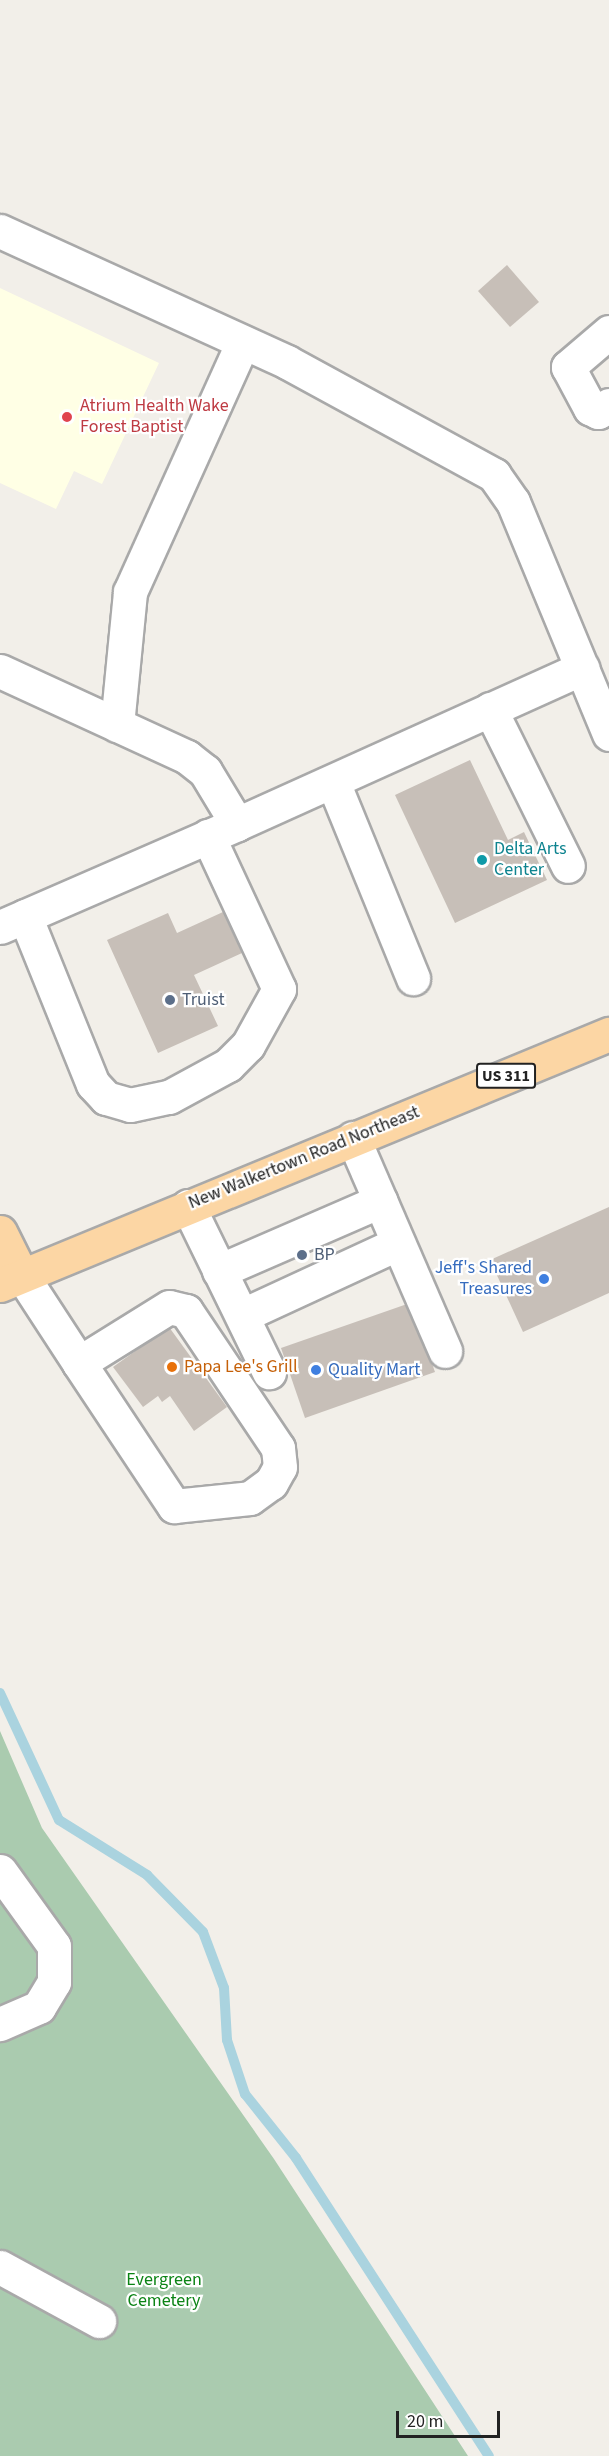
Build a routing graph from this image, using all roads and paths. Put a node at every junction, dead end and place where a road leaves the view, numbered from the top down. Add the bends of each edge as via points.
1 (0, 231) edge
2 (609, 332) edge
3 (243, 342) junction
4 (609, 405) edge
5 (582, 668) junction
6 (0, 671) edge
7 (490, 709) junction
8 (117, 725) junction
9 (609, 734) edge
10 (333, 782) junction
11 (222, 830) junction
12 (568, 866) dead end
13 (13, 921) edge
14 (413, 978) dead end
15 (609, 1034) edge
16 (353, 1138) junction
17 (380, 1201) junction
18 (188, 1206) junction
19 (0, 1232) edge
20 (397, 1244) junction
21 (219, 1272) junction
22 (11, 1280) edge
23 (243, 1315) junction
24 (445, 1351) dead end
25 (79, 1363) junction
26 (269, 1372) dead end
27 (0, 1871) edge
28 (0, 2024) edge
29 (0, 2267) edge
30 (99, 2321) dead end

1 - 3 lane
2 - 4 lane via 568,367 590,408 598,412
3 - 5 lane via 467,456 494,475 513,502
3 - 8 lane via 130,592
5 - 7 lane
5 - 9 lane
6 - 8 lane
7 - 10 lane
7 - 12 lane
8 - 11 lane via 187,757 205,771
10 - 11 lane
10 - 14 lane
11 - 13 lane
11 - 13 lane via 279,989 248,1045 228,1065 169,1097 130,1105 106,1098 93,1084
15 - 16 main road, New Walkertown Road Northeast / US 311
16 - 17 lane
16 - 18 main road, New Walkertown Road Northeast / US 311
17 - 20 lane
17 - 21 lane
18 - 21 lane
18 - 22 main road, New Walkertown Road Northeast / US 311
19 - 22 main road
20 - 23 lane
20 - 24 lane
21 - 23 lane
22 - 25 lane
23 - 26 lane
25 - 25 lane via 174,1506 250,1498 271,1483 280,1467 278,1448 186,1311 169,1307
27 - 28 lane via 54,1946 54,1982 39,2007
29 - 30 lane

